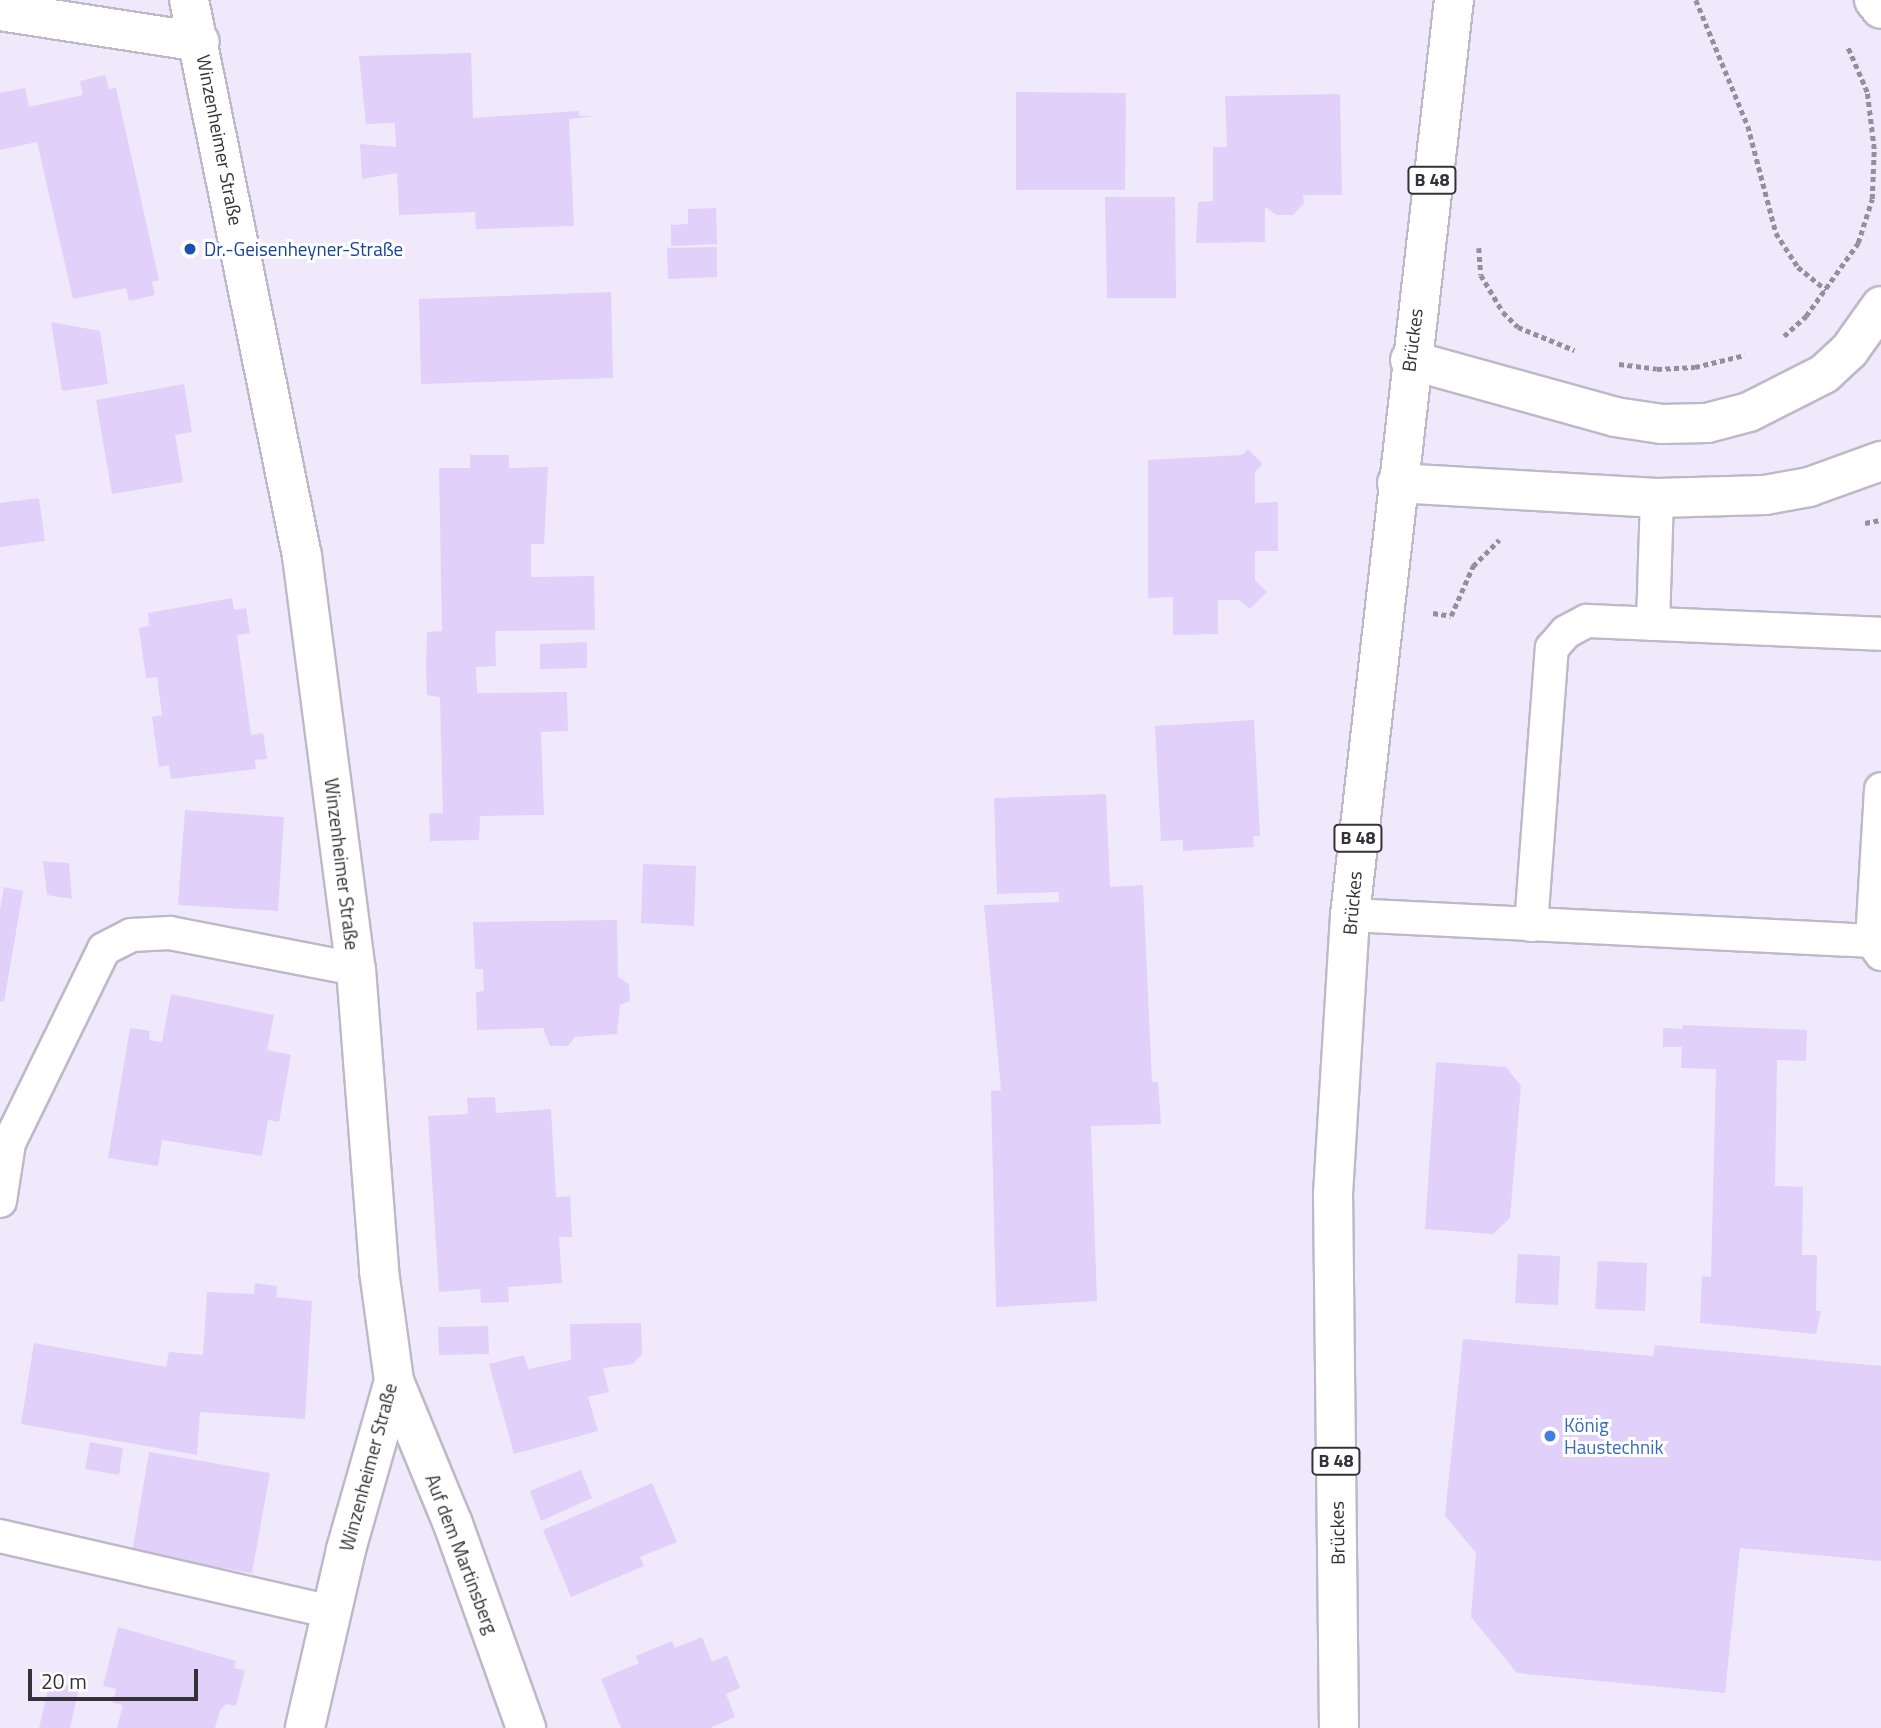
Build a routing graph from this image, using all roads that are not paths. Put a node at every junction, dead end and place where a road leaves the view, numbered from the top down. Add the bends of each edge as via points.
1 (189, 0) edge
2 (1454, 0) edge
3 (1874, 0) edge
4 (1881, 9) edge
5 (0, 11) edge
6 (200, 42) junction
7 (1881, 306) edge
8 (1410, 360) junction
9 (1881, 461) edge
10 (1397, 483) junction
11 (1657, 498) junction
12 (1653, 624) junction
13 (1881, 634) edge
14 (1881, 789) edge
15 (1350, 915) junction
16 (1531, 925) junction
17 (1876, 948) edge
18 (356, 968) junction
19 (0, 1201) edge
20 (394, 1381) junction
21 (0, 1536) edge
22 (331, 1612) junction
23 (305, 1728) edge
24 (526, 1728) edge
25 (1339, 1728) edge

1 - 6 street, Winzenheimer Straße
2 - 8 street, Brückes / B 48
3 - 4 street
5 - 6 street
6 - 18 street, Winzenheimer Straße via 302,556
7 - 8 street via 1849,351 1824,374 1749,412 1707,423 1615,417
8 - 10 street, Brückes / B 48
9 - 11 street via 1809,487 1765,495
10 - 11 street
10 - 15 street, Brückes / B 48
11 - 12 lane
12 - 13 lane
12 - 16 lane via 1587,621 1566,632 1552,648
14 - 17 lane
15 - 16 lane
15 - 25 street, Brückes / B 48 via 1333,1194
16 - 17 lane
18 - 19 lane via 170,933 131,935 104,948 9,1143
18 - 20 street, Winzenheimer Straße via 379,1271
20 - 22 street, Winzenheimer Straße
20 - 24 street, Auf dem Martinsberg via 453,1524
21 - 22 lane
22 - 23 street, Winzenheimer Straße

